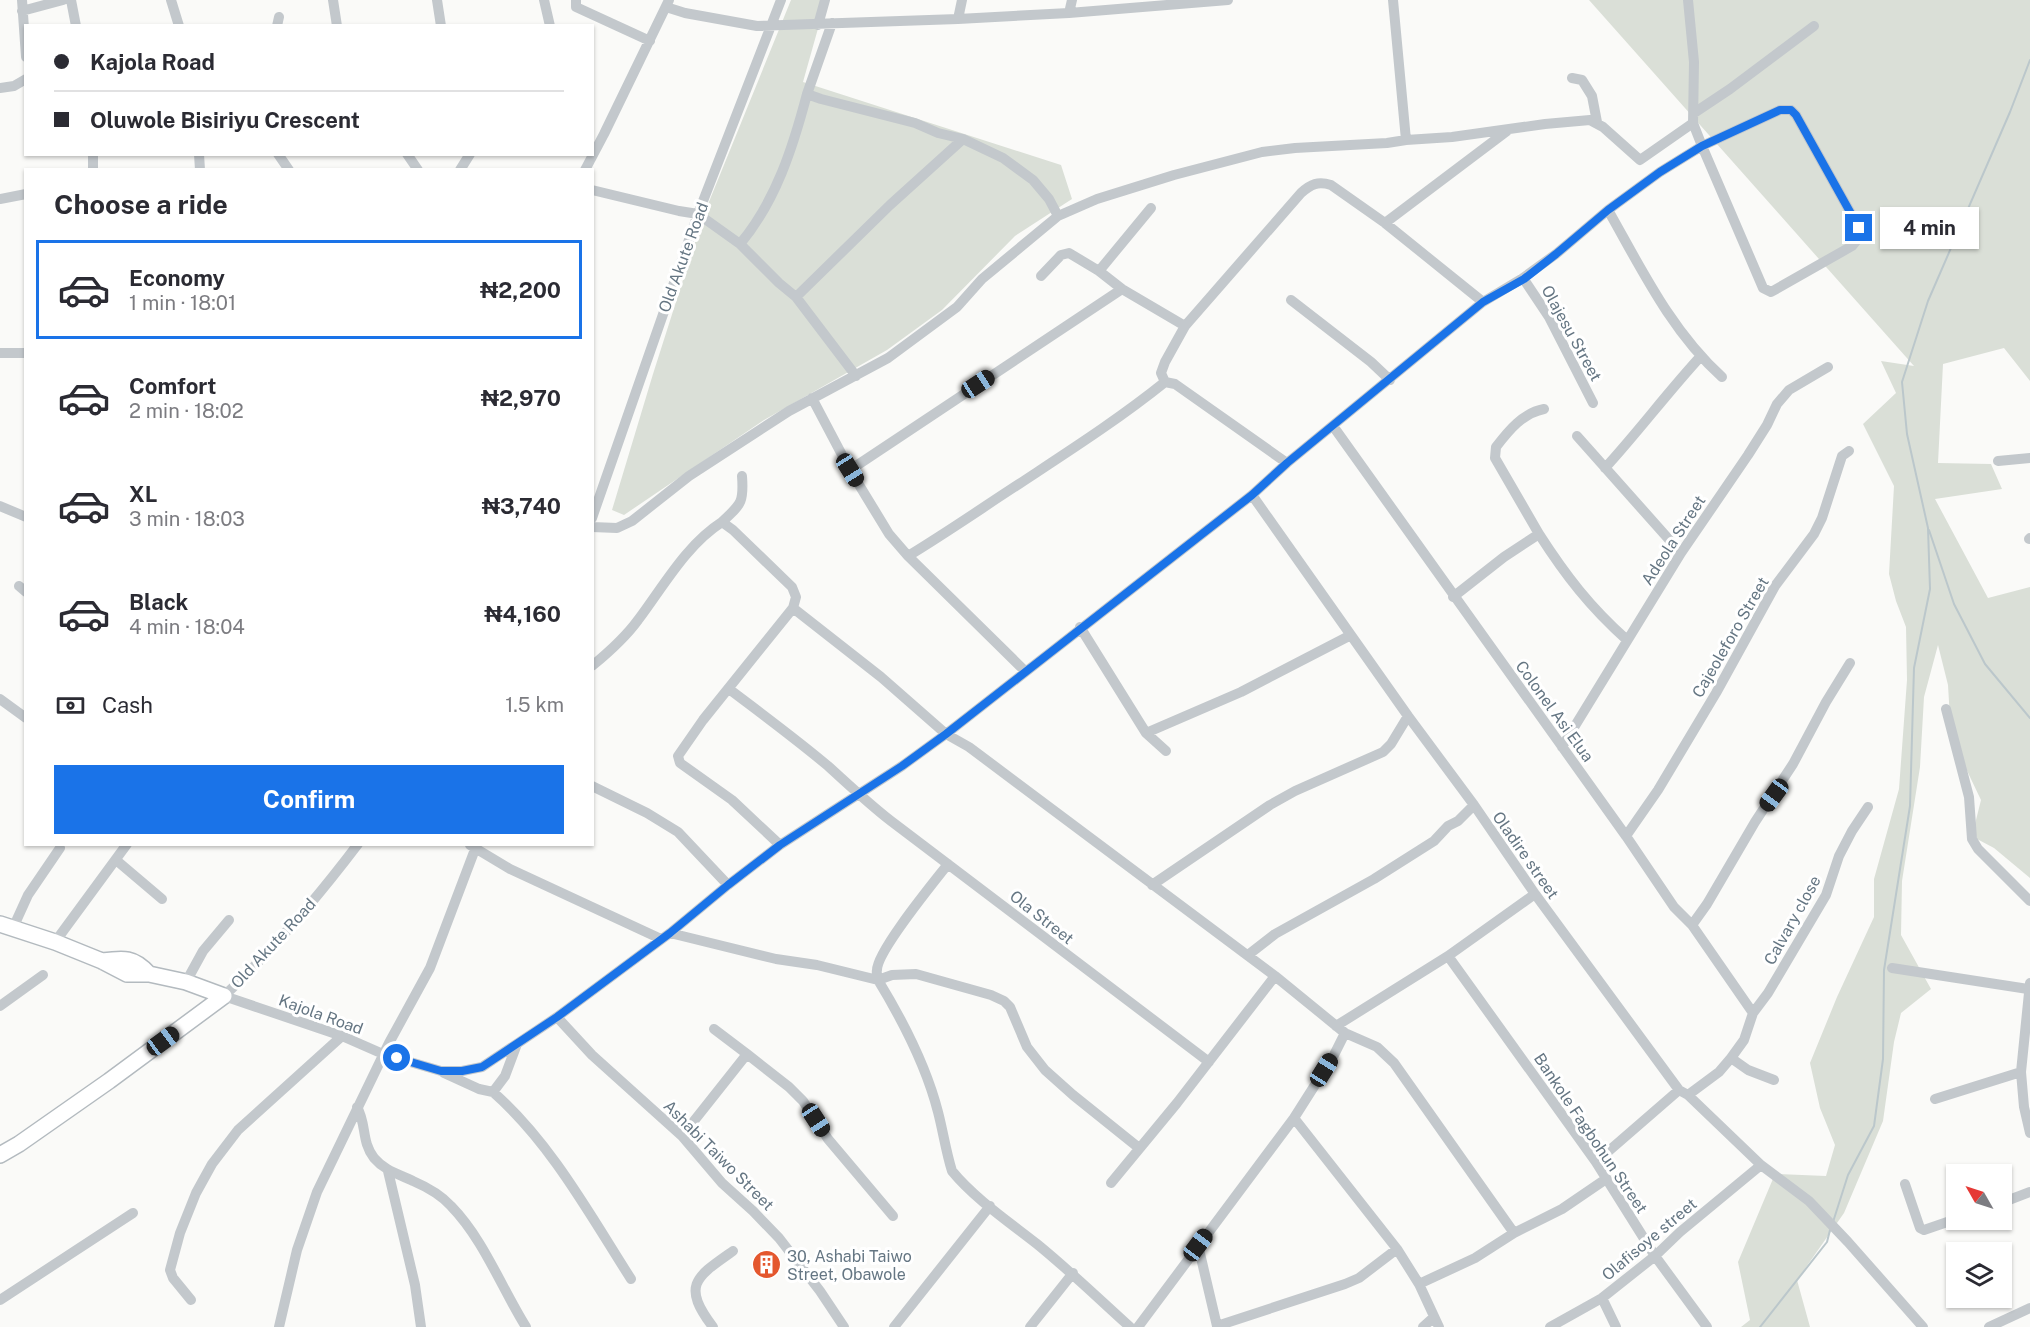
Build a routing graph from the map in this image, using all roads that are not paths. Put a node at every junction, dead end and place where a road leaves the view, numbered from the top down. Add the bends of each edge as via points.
1 (63, 0) edge
2 (71, 0) edge
3 (171, 0) edge
4 (333, 0) edge
5 (437, 0) edge
6 (544, 0) edge
7 (576, 0) edge
8 (781, 0) edge
9 (825, 0) edge
10 (962, 0) edge
11 (1072, 0) edge
12 (1228, 0) edge
13 (1393, 0) edge
14 (1688, 0) edge
15 (667, 3) edge
16 (22, 5) edge
17 (1069, 13) junction
18 (958, 19) junction
19 (832, 23) junction
20 (76, 24) edge
21 (178, 24) edge
22 (337, 24) edge
23 (441, 24) edge
24 (550, 24) edge
25 (771, 24) junction
26 (818, 25) junction
27 (1814, 26) dead end
28 (24, 31) edge
29 (650, 41) junction
30 (1572, 78) dead end
31 (24, 80) edge
32 (0, 87) edge
33 (807, 94) junction
34 (1693, 118) junction
35 (1597, 122) junction
36 (1509, 129) junction
37 (963, 140) junction
38 (1406, 140) junction
39 (1702, 146) junction
40 (594, 152) edge
41 (594, 190) edge
42 (24, 194) edge
43 (0, 199) edge
44 (1151, 208) dead end
45 (1608, 210) junction
46 (698, 214) junction
47 (1058, 216) junction
48 (1385, 223) junction
49 (740, 244) junction
50 (1099, 271) junction
51 (1041, 276) dead end
52 (1524, 279) junction
53 (1122, 289) junction
54 (796, 297) junction
55 (1291, 300) dead end
56 (1483, 302) junction
57 (1185, 326) junction
58 (0, 353) edge
59 (24, 353) edge
60 (1701, 356) junction
61 (1828, 368) dead end
62 (856, 376) junction
63 (1722, 377) dead end
64 (1390, 380) junction
65 (1166, 382) junction
66 (812, 398) junction
67 (1593, 403) dead end
68 (1544, 409) dead end
69 (1333, 426) junction
70 (1577, 436) dead end
71 (1849, 451) dead end
72 (2030, 458) edge
73 (1998, 461) dead end
74 (1287, 463) junction
75 (1605, 468) junction
76 (850, 470) junction
77 (742, 476) dead end
78 (1252, 495) junction
79 (0, 506) edge
80 (594, 512) edge
81 (24, 516) edge
82 (722, 522) junction
83 (594, 527) edge
84 (1539, 534) junction
85 (1680, 553) junction
86 (908, 556) junction
87 (1453, 597) junction
88 (793, 608) junction
89 (1080, 627) junction
90 (1351, 635) junction
91 (1628, 640) junction
92 (1850, 663) dead end
93 (594, 664) edge
94 (1025, 671) junction
95 (729, 689) junction
96 (0, 699) edge
97 (1946, 709) dead end
98 (1408, 716) junction
99 (24, 717) edge
100 (1146, 733) junction
101 (946, 734) junction
102 (1562, 747) junction
103 (1166, 752) dead end
104 (594, 787) edge
105 (857, 795) junction
106 (1474, 805) junction
107 (1868, 807) dead end
108 (1626, 836) junction
109 (780, 845) junction
110 (126, 846) edge
111 (356, 846) edge
112 (474, 846) edge
113 (60, 848) dead end
114 (116, 860) junction
115 (948, 864) junction
116 (728, 885) junction
117 (1152, 885) junction
118 (1535, 894) junction
119 (162, 899) dead end
120 (2030, 901) edge
121 (229, 920) dead end
122 (1692, 925) junction
123 (6, 926) edge
124 (666, 936) junction
125 (55, 942) junction
126 (1248, 956) junction
127 (1448, 956) junction
128 (1892, 968) dead end
129 (43, 975) dead end
130 (1275, 976) junction
131 (878, 980) junction
132 (186, 982) junction
133 (2029, 986) edge
134 (224, 996) junction
135 (0, 1006) edge
136 (1753, 1013) junction
137 (557, 1017) junction
138 (714, 1029) dead end
139 (1341, 1029) junction
140 (342, 1036) junction
141 (518, 1044) junction
142 (383, 1054) junction
143 (747, 1054) junction
144 (1731, 1058) junction
145 (1209, 1062) junction
146 (441, 1071) junction
147 (2021, 1072) junction
148 (1774, 1080) dead end
149 (494, 1092) junction
150 (1684, 1093) junction
151 (1935, 1099) dead end
152 (357, 1107) junction
153 (1294, 1118) junction
154 (2030, 1133) edge
155 (682, 1136) junction
156 (1139, 1148) junction
157 (0, 1155) edge
158 (1596, 1162) junction
159 (1761, 1165) junction
160 (388, 1171) junction
161 (1606, 1179) junction
162 (1111, 1183) dead end
163 (1905, 1184) dead end
164 (2030, 1192) edge
165 (2012, 1199) edge
166 (990, 1206) junction
167 (134, 1213) dead end
168 (893, 1215) dead end
169 (1946, 1222) edge
170 (1514, 1233) junction
171 (1198, 1245) junction
172 (1397, 1249) junction
173 (733, 1251) dead end
174 (1655, 1256) junction
175 (1073, 1273) junction
176 (631, 1279) dead end
177 (1419, 1284) junction
178 (1602, 1298) junction
179 (0, 1300) edge
180 (191, 1300) dead end
181 (2030, 1308) edge
182 (1436, 1323) edge
183 (1921, 1326) edge
184 (279, 1327) edge
185 (421, 1327) edge
186 (526, 1327) edge
187 (713, 1327) edge
188 (844, 1327) edge
189 (894, 1327) edge
190 (1030, 1327) edge
191 (1130, 1327) edge
192 (1138, 1327) edge
193 (1217, 1327) edge
194 (1423, 1327) edge
195 (1550, 1327) edge
196 (1616, 1327) edge
197 (1707, 1327) edge
198 (1989, 1327) edge

1 - 16 street
2 - 20 street
3 - 21 street
4 - 22 street
5 - 23 street
6 - 24 street
7 - 29 street via 576,7
8 - 25 street, Old Akute Road
9 - 26 street
10 - 18 street
11 - 17 street
12 - 17 street
13 - 38 street
14 - 34 street via 1694,62
15 - 25 street via 685,13 746,24
15 - 29 street
16 - 28 street
17 - 18 street
18 - 19 street
19 - 26 street
19 - 33 street
25 - 26 street
25 - 46 street, Old Akute Road
27 - 34 street
29 - 40 street
30 - 35 street via 1582,80 1592,96
31 - 32 street
33 - 37 street
33 - 49 street via 789,155 771,197
34 - 35 street via 1640,160
34 - 39 street
35 - 36 street
36 - 38 street
36 - 48 street
37 - 47 street via 1003,158 1033,180
37 - 54 street
38 - 47 street via 1262,152 1129,188
39 - 39 street, Kajola Road via 1780,110 1791,110 1859,228 1857,240 1771,292 1766,291
39 - 45 street, Kajola Road
41 - 46 street
42 - 43 street
44 - 50 street
45 - 52 street, Kajola Road
45 - 60 street via 1664,307
46 - 49 street
46 - 80 street, Old Akute Road
47 - 62 street via 982,279 957,307 888,358
48 - 56 street
48 - 57 street via 1331,185 1311,185
49 - 54 street
50 - 51 street via 1068,253 1061,255
50 - 53 street
52 - 56 street, Kajola Road
52 - 67 street, Olajesu Street via 1549,317
53 - 57 street
53 - 76 street
54 - 62 street
55 - 64 street
56 - 64 street, Kajola Road
57 - 65 street via 1161,373
58 - 59 street
60 - 63 street
60 - 75 street
61 - 85 street, Adeola Street via 1789,390 1777,404 1748,455
62 - 66 street
64 - 69 street, Kajola Road
65 - 74 street via 1175,384
65 - 86 street via 1098,432
66 - 76 street
66 - 83 street via 689,476 632,521 616,528
68 - 84 street via 1521,419 1494,452
69 - 74 street, Kajola Road
69 - 87 street, Colonel Asi Elua
70 - 75 street
71 - 108 street, Cajeoleforo Street via 1842,456 1814,534 1775,586 1658,790
72 - 73 street
74 - 78 street, Kajola Road
75 - 85 street
76 - 86 street via 889,534
77 - 82 street via 740,505
78 - 89 street, Kajola Road
78 - 90 street, Oladire street
79 - 81 street
82 - 88 street via 792,587 796,597
82 - 93 street via 709,530 678,565 616,647
84 - 87 street
84 - 91 street via 1573,584 1600,616
85 - 91 street, Adeola Street
86 - 94 street
87 - 102 street, Colonel Asi Elua
88 - 95 street
88 - 101 street
89 - 94 street, Kajola Road
89 - 100 street
90 - 98 street, Oladire street
90 - 100 street via 1241,692
91 - 102 street, Adeola Street
92 - 122 street via 1784,780
94 - 101 street, Kajola Road
95 - 105 street, Ola Street via 828,766
95 - 109 street via 678,756 680,763 732,800
96 - 99 street
97 - 120 street via 1969,797 1972,839
98 - 106 street, Oladire street
98 - 117 street via 1383,752 1270,805
100 - 103 street
101 - 105 street, Kajola Road
101 - 117 street via 969,747
102 - 108 street, Colonel Asi Elua
104 - 116 street via 678,832
105 - 109 street, Kajola Road
105 - 115 street, Ola Street
106 - 118 street, Oladire street
106 - 126 street via 1434,841 1275,934
107 - 136 street, Calvary close via 1839,856 1826,894
108 - 122 street, Colonel Asi Elua via 1674,907
109 - 116 street, Kajola Road
110 - 114 street
111 - 134 street, Old Akute Road via 278,942
112 - 124 street via 558,893
112 - 142 street via 430,968
113 - 123 street
114 - 119 street
114 - 125 street
115 - 131 street via 880,959
115 - 145 street, Ola Street
116 - 124 street, Kajola Road
117 - 126 street
118 - 127 street
118 - 150 street, Oladire street
121 - 132 street via 203,951
122 - 136 street, Colonel Asi Elua
123 - 125 street
124 - 131 street
124 - 137 street, Kajola Road
125 - 132 street via 102,961 129,959 141,964 149,974
126 - 130 street
127 - 139 street
127 - 158 street, Bankole Fagbohun Street
128 - 133 street
129 - 135 street
130 - 139 street
130 - 145 street
131 - 156 street via 916,974 1005,1001 1027,1047 1046,1070
131 - 166 street via 926,1074 952,1171
132 - 134 street
133 - 147 street
134 - 140 street, Kajola Road
134 - 157 street, Old Akute Road
136 - 144 street via 1744,1040
137 - 141 street, Kajola Road
137 - 155 street, Ashabi Taiwo Street
138 - 143 street
139 - 153 street via 1334,1055
139 - 170 street via 1377,1047 1394,1063
140 - 142 street, Kajola Road
140 - 180 street via 238,1130 212,1164 180,1233 170,1270
141 - 146 street, Kajola Road via 482,1067
141 - 149 street
142 - 146 street, Kajola Road
142 - 152 street
143 - 155 street
143 - 168 street via 803,1101 828,1139
144 - 148 street
144 - 150 street via 1710,1080
145 - 156 street
146 - 149 street via 478,1089
147 - 151 street
147 - 154 street
149 - 176 street via 529,1128 562,1173
150 - 158 street
150 - 159 street, Oladire street
152 - 160 street via 366,1145
152 - 184 street via 316,1192
153 - 171 street
153 - 172 street
155 - 188 street, Ashabi Taiwo Street via 722,1183 779,1238
156 - 162 street
158 - 161 street, Bankole Fagbohun Street
159 - 174 street, Olafisoye street
159 - 183 street, Oladire street via 1809,1201
160 - 185 street via 416,1285
160 - 186 street via 433,1191 451,1205 476,1239
161 - 170 street via 1562,1209
161 - 174 street, Bankole Fagbohun Street
163 - 169 street via 1920,1228
164 - 165 street
166 - 175 street
166 - 189 street
167 - 179 street
170 - 177 street via 1475,1258
171 - 192 street
171 - 193 street
172 - 177 street
172 - 193 street via 1359,1278
173 - 187 street via 697,1279 700,1310
174 - 178 street, Olafisoye street
174 - 197 street, Bankole Fagbohun Street
175 - 190 street
175 - 191 street
177 - 182 street
178 - 195 street, Olafisoye street
178 - 196 street
181 - 198 street
182 - 194 street

